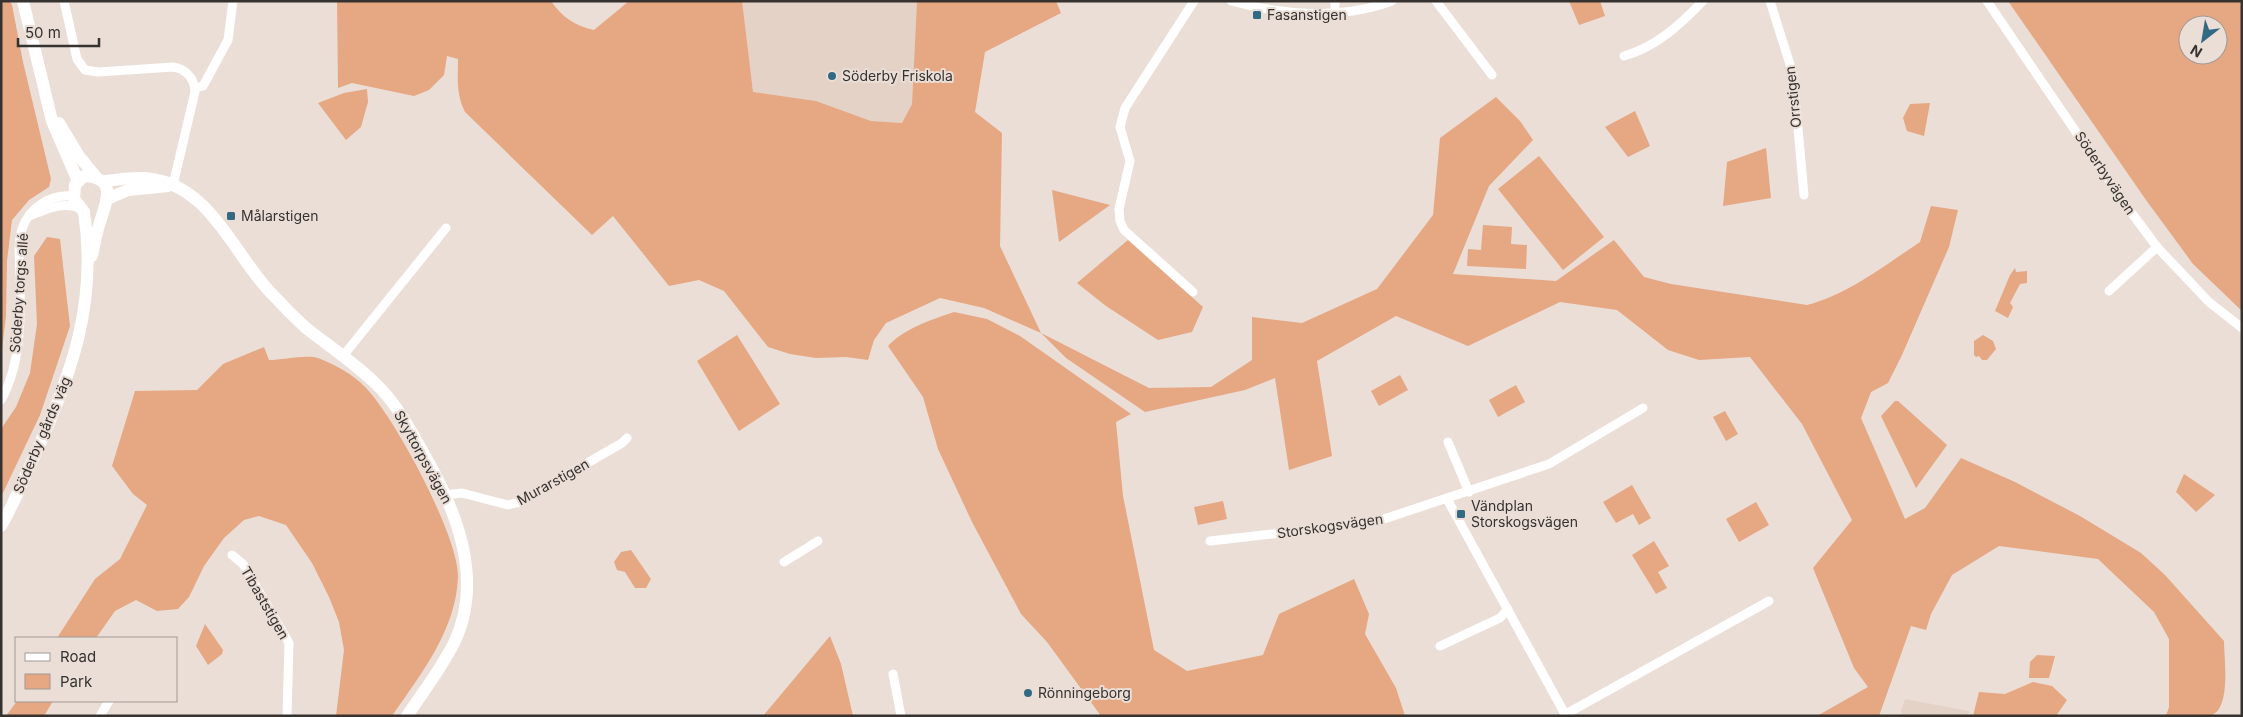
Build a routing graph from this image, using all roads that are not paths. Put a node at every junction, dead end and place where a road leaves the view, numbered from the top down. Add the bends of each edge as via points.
1 (23, 1) edge
2 (64, 1) edge
3 (233, 1) edge
4 (1194, 1) edge
5 (1230, 1) edge
6 (1335, 1) edge
7 (1392, 1) edge
8 (1436, 1) edge
9 (1703, 1) edge
10 (1770, 1) edge
11 (1987, 1) edge
12 (1335, 13) junction
13 (1624, 56) dead end
14 (1492, 75) dead end
15 (195, 88) junction
16 (46, 101) junction
17 (100, 179) junction
18 (78, 180) junction
19 (173, 185) junction
20 (1804, 195) dead end
21 (73, 196) junction
22 (106, 201) junction
23 (82, 210) junction
24 (29, 216) junction
25 (446, 228) dead end
26 (2157, 246) junction
27 (87, 283) junction
28 (2109, 291) dead end
29 (1193, 292) dead end
30 (2242, 328) edge
31 (344, 356) junction
32 (1, 400) edge
33 (1643, 408) dead end
34 (627, 438) dead end
35 (1448, 442) dead end
36 (1469, 492) junction
37 (445, 496) junction
38 (1447, 499) junction
39 (1, 526) edge
40 (818, 541) dead end
41 (1210, 541) dead end
42 (232, 556) dead end
43 (784, 562) dead end
44 (1770, 601) dead end
45 (1508, 609) junction
46 (1440, 646) dead end
47 (893, 674) dead end
48 (108, 702) edge
49 (1566, 715) edge
50 (100, 716) edge
51 (287, 716) edge
52 (407, 716) edge
53 (901, 716) edge

1 - 16 street
2 - 15 street via 77,60 85,70 180,68 192,79
3 - 15 street via 228,40 203,86
4 - 29 street via 1125,108 1120,127 1130,161 1119,209 1124,230
5 - 12 street via 1283,12
6 - 12 street
7 - 12 street
8 - 14 street
9 - 13 street via 1666,36 1641,51
10 - 20 street, Orrstigen via 1793,74
11 - 26 street, Söderbyvägen
15 - 19 street
16 - 17 street via 73,147
16 - 18 street
17 - 18 street via 84,176
17 - 19 street, Skyttorpsvägen via 152,178
17 - 22 street via 108,189
18 - 21 street
19 - 22 street via 128,190
19 - 31 street, Skyttorpsvägen via 199,201 267,290 306,328
21 - 23 street
21 - 24 street, Söderby torgs allé via 46,200
22 - 23 street via 99,210
22 - 27 street, Söderby gårds väg
23 - 24 street, Söderby torgs allé via 70,204 58,205
23 - 27 street, Söderby gårds väg via 86,229
24 - 32 street, Söderby torgs allé via 21,229 19,246 16,356
25 - 31 street
26 - 28 street
26 - 30 street, Söderbyvägen via 2209,302
27 - 39 street, Söderby gårds väg via 85,312 62,392
31 - 37 street, Skyttorpsvägen via 375,382 399,412
33 - 36 street, Storskogsvägen via 1549,464
34 - 37 street, Murarstigen via 520,502 508,505 462,493
35 - 36 street
36 - 38 street, Storskogsvägen
37 - 52 street, Skyttorpsvägen via 454,515 466,561 466,603 455,641
38 - 41 street, Storskogsvägen via 1384,519
38 - 45 street
40 - 43 street
42 - 51 street, Tibaststigen via 243,564 289,643
44 - 49 street
45 - 46 street via 1500,618
45 - 49 street
47 - 53 street
48 - 50 street

